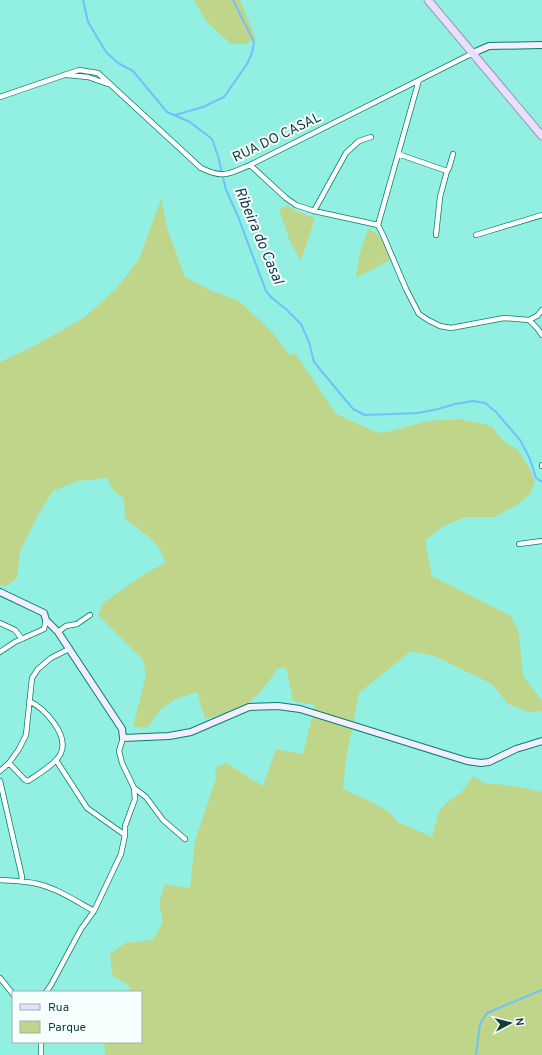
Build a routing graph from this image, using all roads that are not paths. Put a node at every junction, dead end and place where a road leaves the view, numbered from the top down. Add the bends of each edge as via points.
1 (428, 0) edge
2 (542, 45) edge
3 (473, 53) junction
4 (418, 80) junction
5 (0, 97) edge
6 (542, 136) edge
7 (371, 137) dead end
8 (398, 154) junction
9 (453, 154) dead end
10 (250, 165) junction
11 (447, 170) junction
12 (314, 211) junction
13 (542, 215) edge
14 (378, 225) junction
15 (436, 234) dead end
16 (476, 235) dead end
17 (542, 310) edge
18 (529, 320) junction
19 (542, 335) edge
20 (542, 541) edge
21 (519, 544) dead end
22 (0, 592) edge
23 (90, 615) dead end
24 (46, 620) junction
25 (0, 623) edge
26 (58, 632) junction
27 (22, 639) junction
28 (69, 649) junction
29 (0, 652) edge
30 (29, 701) junction
31 (123, 738) junction
32 (542, 741) edge
33 (56, 760) junction
34 (9, 763) junction
35 (0, 771) edge
36 (0, 781) edge
37 (134, 788) junction
38 (125, 835) junction
39 (184, 839) dead end
40 (0, 880) edge
41 (22, 881) junction
42 (94, 912) junction
43 (0, 978) edge
44 (47, 991) edge
45 (12, 992) edge
46 (41, 1043) edge
47 (41, 1055) edge

1 - 3 main road
2 - 3 street via 489,46
3 - 4 street, RUA DO CASAL
3 - 6 main road
4 - 8 street
4 - 10 street, RUA DO CASAL
5 - 10 street, RUA DO CASAL via 65,75 88,77 110,84 201,168 215,175 230,174
7 - 12 street via 360,141 346,153
8 - 11 street
8 - 14 street
9 - 11 street
10 - 12 street via 286,198 296,205
11 - 15 street via 440,197
12 - 14 street
13 - 16 street
14 - 18 street via 419,314 428,320 451,328 504,318
17 - 18 street
18 - 19 street
20 - 21 street
22 - 24 street via 44,613
23 - 26 street
24 - 26 street
24 - 27 street via 44,629
25 - 27 street via 15,630
26 - 28 street
27 - 29 street
28 - 30 street via 51,658 38,669 32,678
28 - 31 street via 122,729
30 - 33 street via 39,705 61,734 61,753
30 - 34 street via 26,735
31 - 32 street via 169,736 191,732 249,707 278,706 300,710 467,761 481,763
31 - 37 street via 119,751
33 - 34 street via 28,781
33 - 38 street via 87,808
34 - 35 street
36 - 41 street
37 - 38 street via 134,799 124,826
37 - 39 street via 146,797 163,820
38 - 42 street via 121,854
40 - 41 street
41 - 42 street via 40,884 64,894
42 - 44 street via 81,929
43 - 45 street
46 - 47 street

